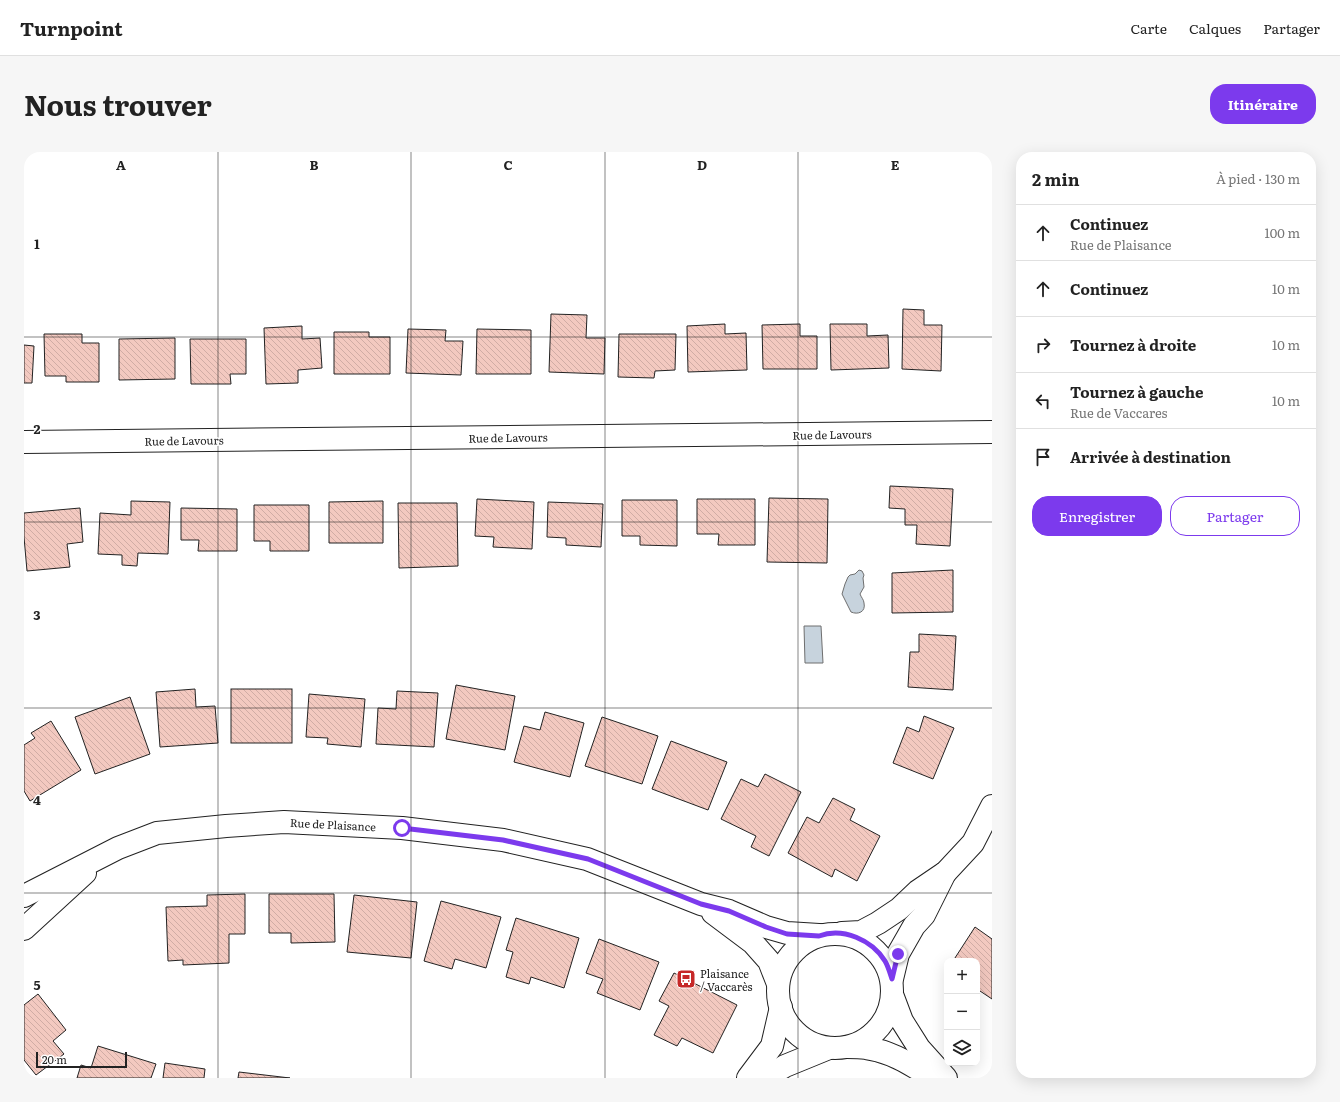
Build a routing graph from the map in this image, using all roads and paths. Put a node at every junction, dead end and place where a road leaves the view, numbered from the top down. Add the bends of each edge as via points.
1 (992, 432) edge
2 (24, 442) edge
3 (992, 806) edge
4 (103, 856) junction
5 (946, 872) junction
6 (24, 896) edge
7 (701, 904) junction
8 (24, 929) edge
9 (842, 933) junction
10 (819, 936) junction
11 (778, 984) junction
12 (892, 988) junction
13 (780, 1006) junction
14 (838, 1048) junction
15 (748, 1078) edge
16 (765, 1078) edge
17 (931, 1078) edge
18 (946, 1078) edge

1 - 2 street, Rue de Lavours
3 - 5 street via 973,843
4 - 6 street, Rue de Plaisance
4 - 7 street, Rue de Plaisance via 157,833 226,826 284,822 402,828 503,840 588,859
4 - 8 street, Rue de Plaisance
5 - 9 street via 878,923 861,932
5 - 12 street via 924,915 914,926 898,954
7 - 10 street, Rue de Plaisance via 729,911 787,934
7 - 11 street, Rue de Plaisance via 753,943 769,961
9 - 10 street
9 - 12 street via 859,938 874,948 885,962
10 - 11 street via 807,941 793,952 783,967
11 - 13 street
12 - 14 street via 888,1014 878,1029 864,1041
12 - 18 street via 902,1021 919,1048
13 - 14 street via 785,1019 796,1033 812,1044
13 - 15 street via 772,1046
14 - 16 street via 785,1066
14 - 17 street via 866,1048 894,1056

